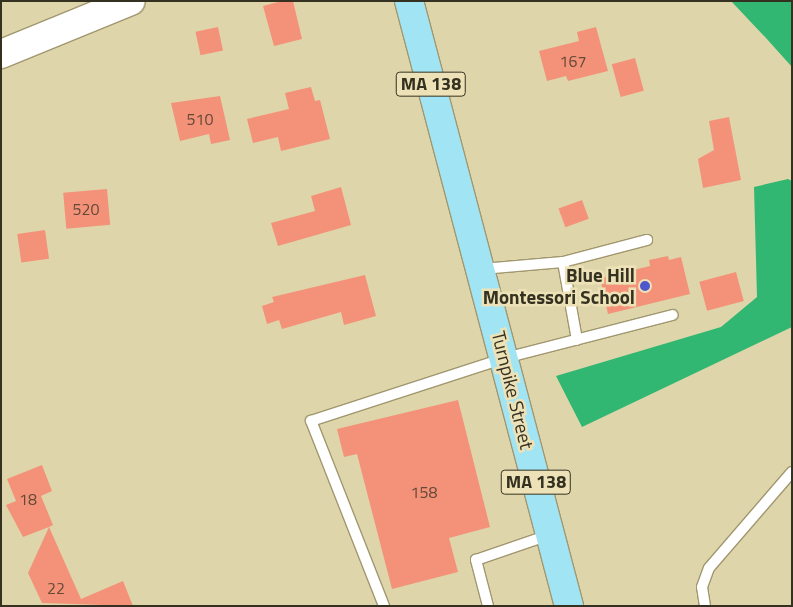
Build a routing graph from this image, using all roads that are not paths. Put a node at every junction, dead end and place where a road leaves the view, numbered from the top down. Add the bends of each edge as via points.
1 (131, 1) edge
2 (409, 1) edge
3 (1, 54) edge
4 (647, 240) dead end
5 (563, 262) junction
6 (482, 269) junction
7 (673, 314) dead end
8 (577, 340) junction
9 (505, 358) junction
10 (792, 472) edge
11 (550, 534) junction
12 (384, 606) edge
13 (488, 606) edge
14 (569, 606) edge
15 (705, 606) edge

1 - 3 main road
2 - 6 main road, Turnpike Street / MA 138
4 - 5 lane
5 - 6 lane
5 - 8 lane
6 - 9 main road, Turnpike Street / MA 138
7 - 8 lane
8 - 9 lane
9 - 11 main road, Turnpike Street / MA 138
9 - 12 lane via 311,421
10 - 15 lane via 706,574
11 - 13 lane via 476,560
11 - 14 main road, Turnpike Street / MA 138

